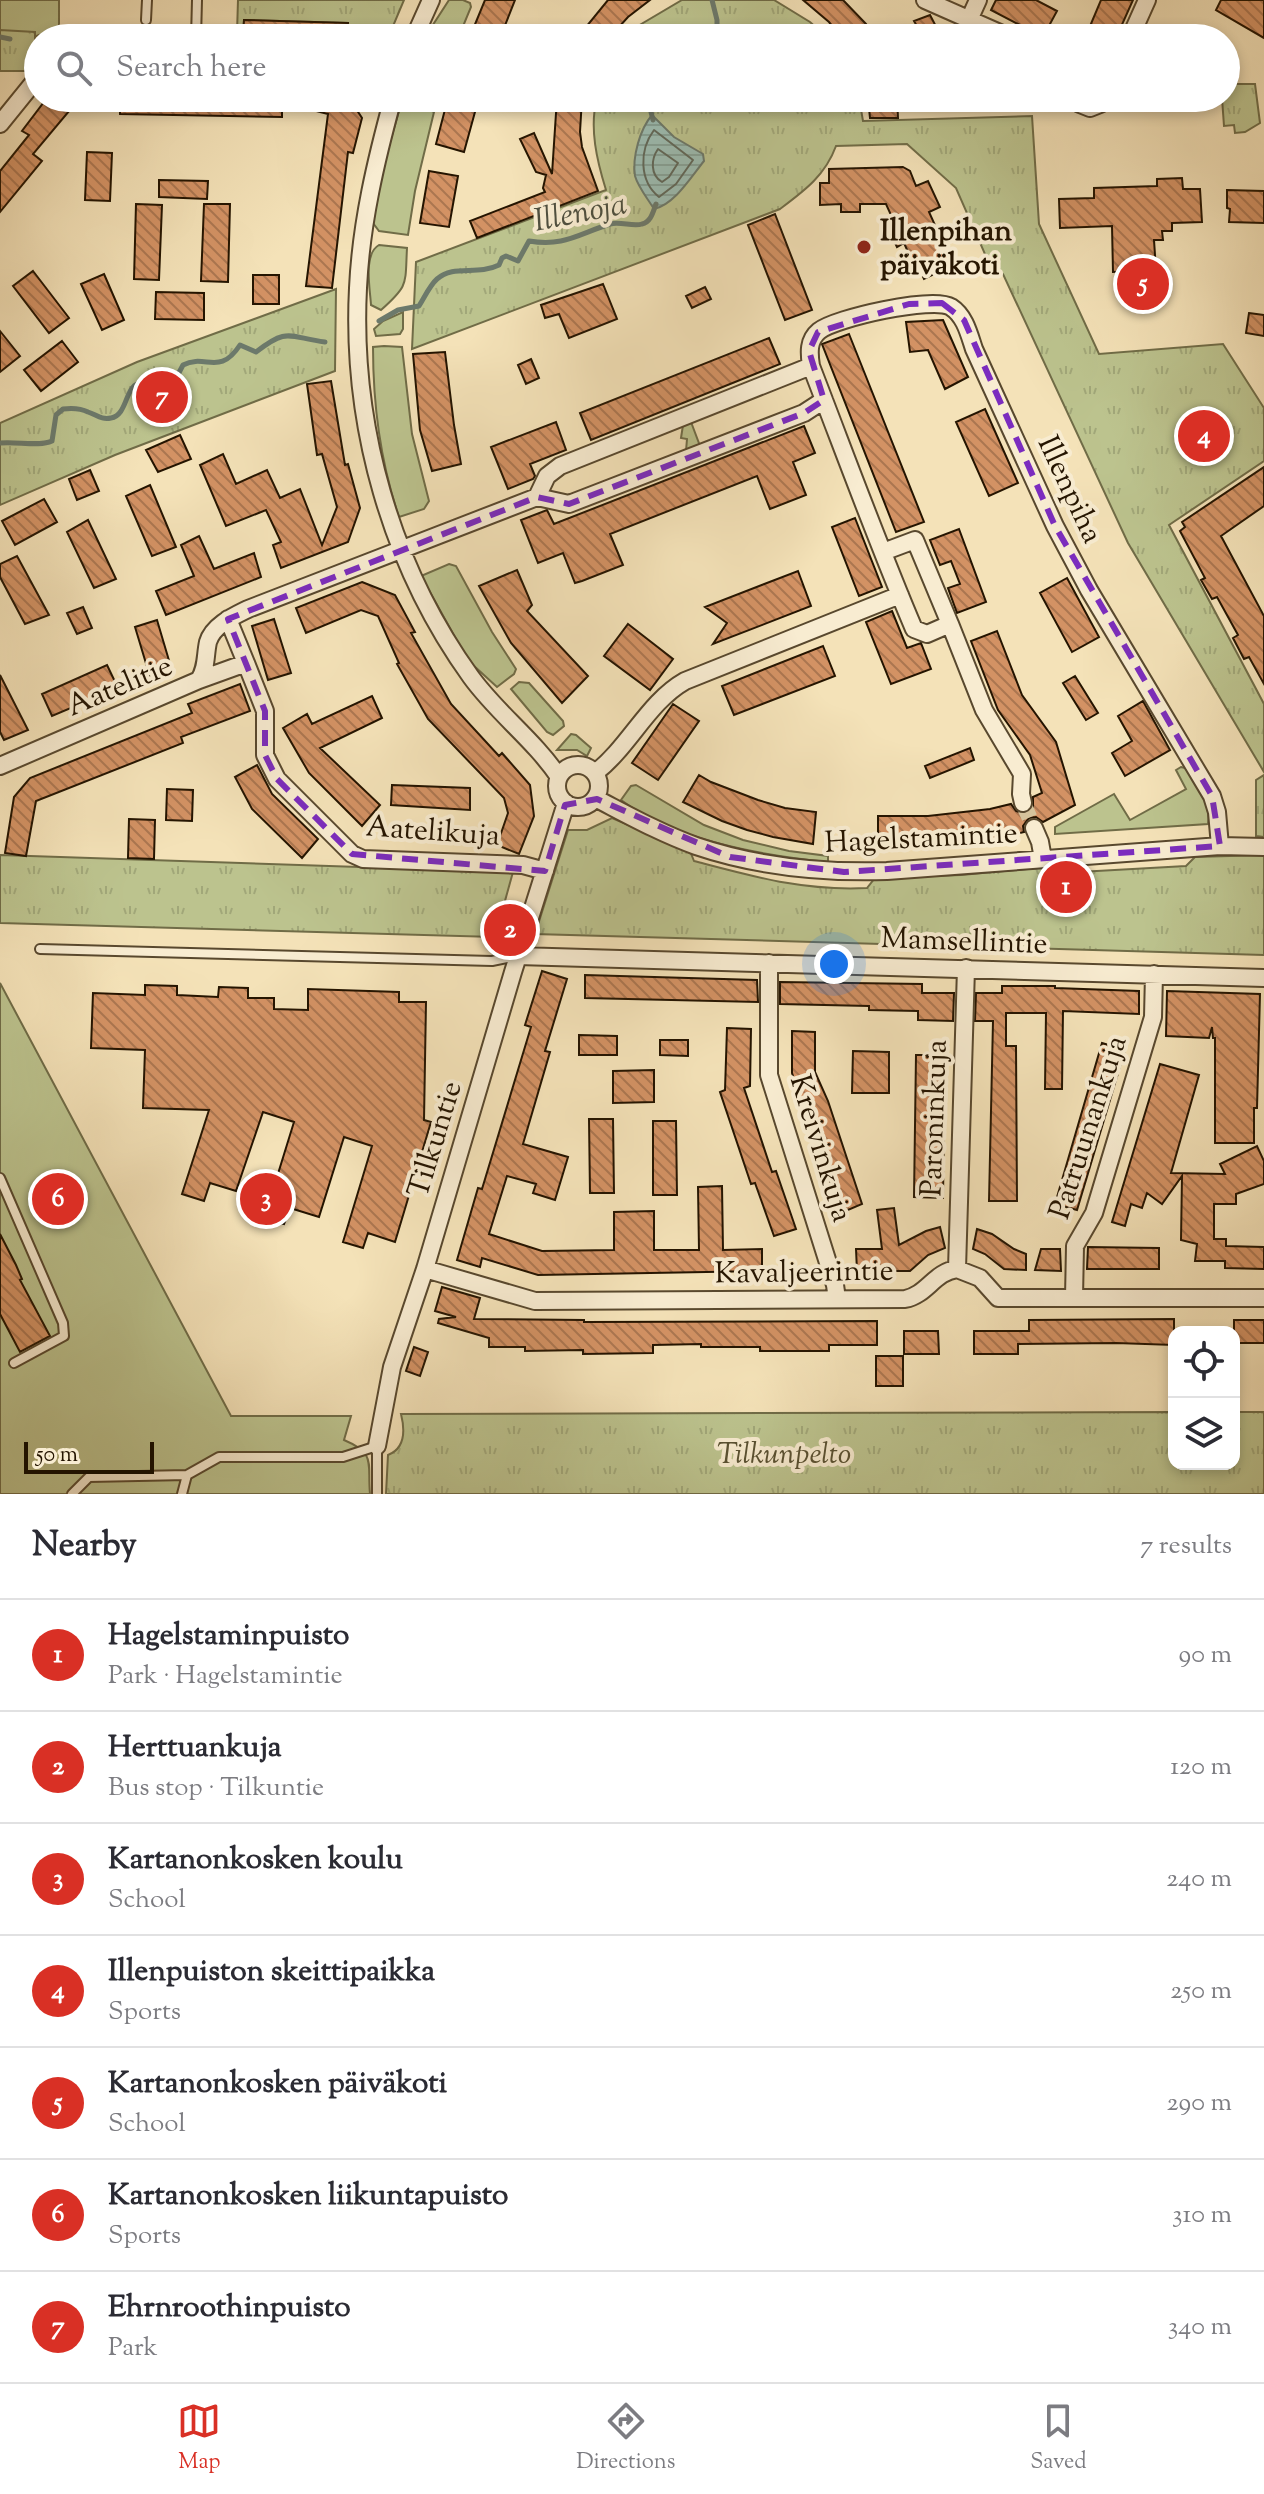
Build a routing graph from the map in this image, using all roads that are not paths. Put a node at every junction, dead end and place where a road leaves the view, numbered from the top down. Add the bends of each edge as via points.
1 (147, 0) edge
2 (197, 0) edge
3 (431, 0) edge
4 (925, 0) edge
5 (978, 0) edge
6 (1147, 0) edge
7 (146, 20) dead end
8 (969, 20) junction
9 (196, 24) edge
10 (420, 24) edge
11 (978, 24) edge
12 (1136, 24) edge
13 (24, 94) edge
14 (389, 112) edge
15 (0, 124) edge
16 (811, 366) junction
17 (824, 400) junction
18 (537, 497) junction
19 (401, 549) junction
20 (883, 552) junction
21 (900, 595) junction
22 (228, 619) junction
23 (950, 624) junction
24 (246, 663) junction
25 (199, 680) junction
26 (0, 766) edge
27 (595, 773) junction
28 (559, 777) junction
29 (595, 798) junction
30 (566, 803) junction
31 (1023, 803) tunnel mouth
32 (1034, 828) tunnel mouth
33 (1220, 846) junction
34 (1264, 847) edge
35 (1043, 859) junction
36 (545, 871) junction
37 (40, 949) dead end
38 (518, 956) junction
39 (769, 963) junction
40 (966, 968) junction
41 (1154, 974) junction
42 (1264, 978) edge
43 (0, 1178) edge
44 (425, 1269) junction
45 (957, 1269) junction
46 (1074, 1298) junction
47 (1264, 1298) edge
48 (837, 1299) junction
49 (14, 1363) dead end
50 (377, 1446) junction
51 (187, 1475) junction
52 (72, 1494) edge
53 (182, 1494) edge
54 (377, 1494) edge

1 - 7 lane
2 - 9 lane
3 - 10 street
4 - 8 street
5 - 8 street
6 - 12 street
8 - 11 street
13 - 15 street
14 - 19 street via 363,235 357,344 373,457
16 - 17 street
16 - 18 street via 560,466 547,476
16 - 33 street, Illenpiha via 811,343 831,325 909,304 942,303 964,320 1055,526 1212,796
17 - 18 street via 804,413 569,504
17 - 20 street
18 - 19 street
19 - 22 street
19 - 28 street via 436,622 471,678
20 - 21 street
20 - 23 street via 915,540
21 - 23 street via 914,629 927,634
21 - 27 street via 672,688
22 - 24 street, Aatelikuja
22 - 25 street, Aatelitie via 209,640
23 - 31 street via 984,710 1022,774
24 - 25 street
24 - 36 street, Aatelikuja via 265,711 265,755 277,779 352,854 363,859 523,865
25 - 26 street, Aatelitie
27 - 28 street via 576,765
27 - 29 street
28 - 30 street via 559,794
29 - 30 street via 578,807
29 - 35 street, Hagelstamintie via 694,845 790,868 877,871
30 - 36 street, Tilkuntie
32 - 35 street
33 - 34 street, Hagelstamintie
33 - 35 street, Hagelstamintie
36 - 38 street, Tilkuntie
37 - 38 lane via 492,961
38 - 39 street, Mamsellintie
38 - 44 street, Tilkuntie
39 - 40 street, Mamsellintie
39 - 48 street, Kreivinkuja via 769,1075
40 - 41 street, Mamsellintie
40 - 45 street, Paroninkuja
41 - 42 street, Mamsellintie
41 - 46 street, Patruunankuja via 1153,1017 1094,1213 1075,1246
43 - 49 lane via 65,1333
44 - 48 street, Kavaljeerintie via 535,1301
44 - 50 street, Tilkuntie via 392,1367
45 - 46 street via 980,1278 998,1298
45 - 48 street, Kavaljeerintie via 936,1276 914,1297
46 - 47 street
50 - 51 lane via 343,1457 219,1457
50 - 54 lane, Tilkuntie
51 - 52 lane via 89,1477
51 - 53 lane

